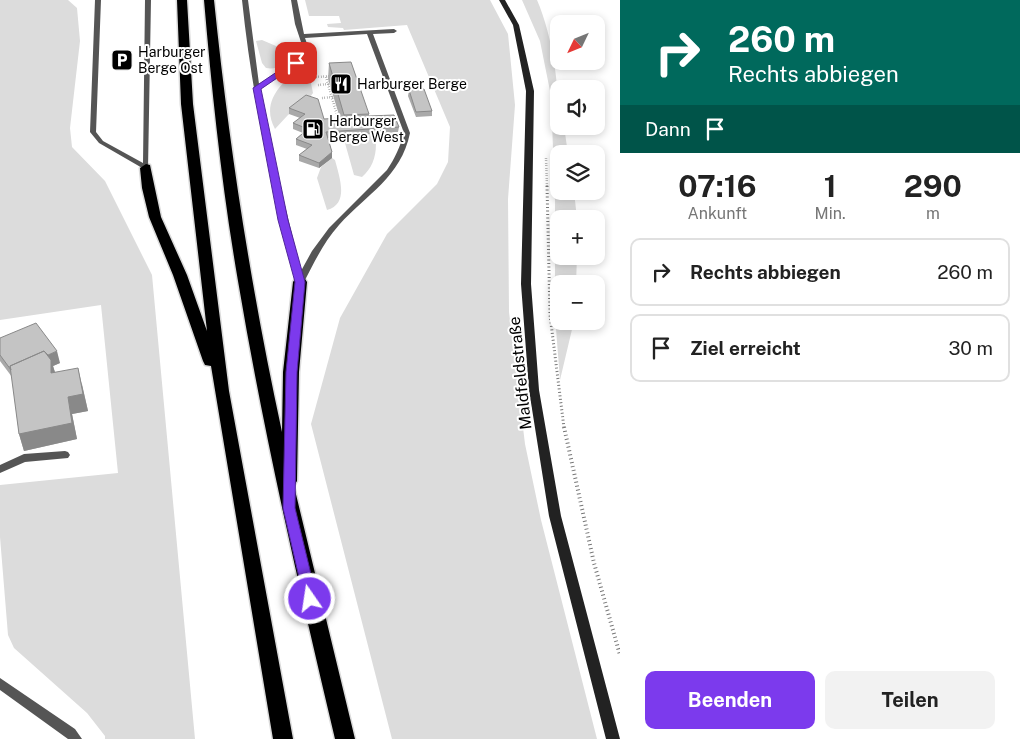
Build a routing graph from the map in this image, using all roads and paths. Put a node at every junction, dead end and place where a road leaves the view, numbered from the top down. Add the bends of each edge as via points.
1 (89, 0) edge
2 (148, 0) edge
3 (182, 0) edge
4 (209, 0) edge
5 (245, 0) edge
6 (294, 0) edge
7 (502, 0) edge
8 (98, 3) edge
9 (394, 31) dead end
10 (369, 32) junction
11 (302, 36) junction
12 (335, 76) edge
13 (316, 77) dead end
14 (326, 77) junction
15 (329, 84) junction
16 (318, 85) dead end
17 (257, 88) junction
18 (333, 97) junction
19 (322, 98) dead end
20 (341, 128) edge
21 (546, 154) dead end
22 (146, 168) junction
23 (300, 282) junction
24 (221, 391) junction
25 (65, 455) dead end
26 (0, 469) edge
27 (289, 508) junction
28 (620, 655) edge
29 (0, 683) edge
30 (76, 739) edge
31 (282, 739) edge
32 (345, 739) edge
33 (613, 739) edge

1 - 8 lane
2 - 22 lane
3 - 24 highway via 187,104
4 - 27 highway via 236,225
5 - 17 lane
6 - 11 lane
7 - 33 main road, Maldfeldstraße via 516,25 530,91 526,284 534,390 555,516
8 - 22 lane via 93,132 101,142
9 - 10 lane
10 - 11 lane
10 - 23 lane via 407,133 406,143 385,176 321,244
11 - 17 lane via 308,54
12 - 14 path
13 - 14 path
14 - 15 path
15 - 16 path
15 - 18 path
17 - 23 lane via 283,220
18 - 19 path
18 - 20 path
21 - 28 path via 550,315 561,413 594,563
22 - 24 highway via 155,217 180,275
23 - 27 highway via 292,372
24 - 31 highway
25 - 26 lane via 24,458
27 - 32 highway
29 - 30 lane

